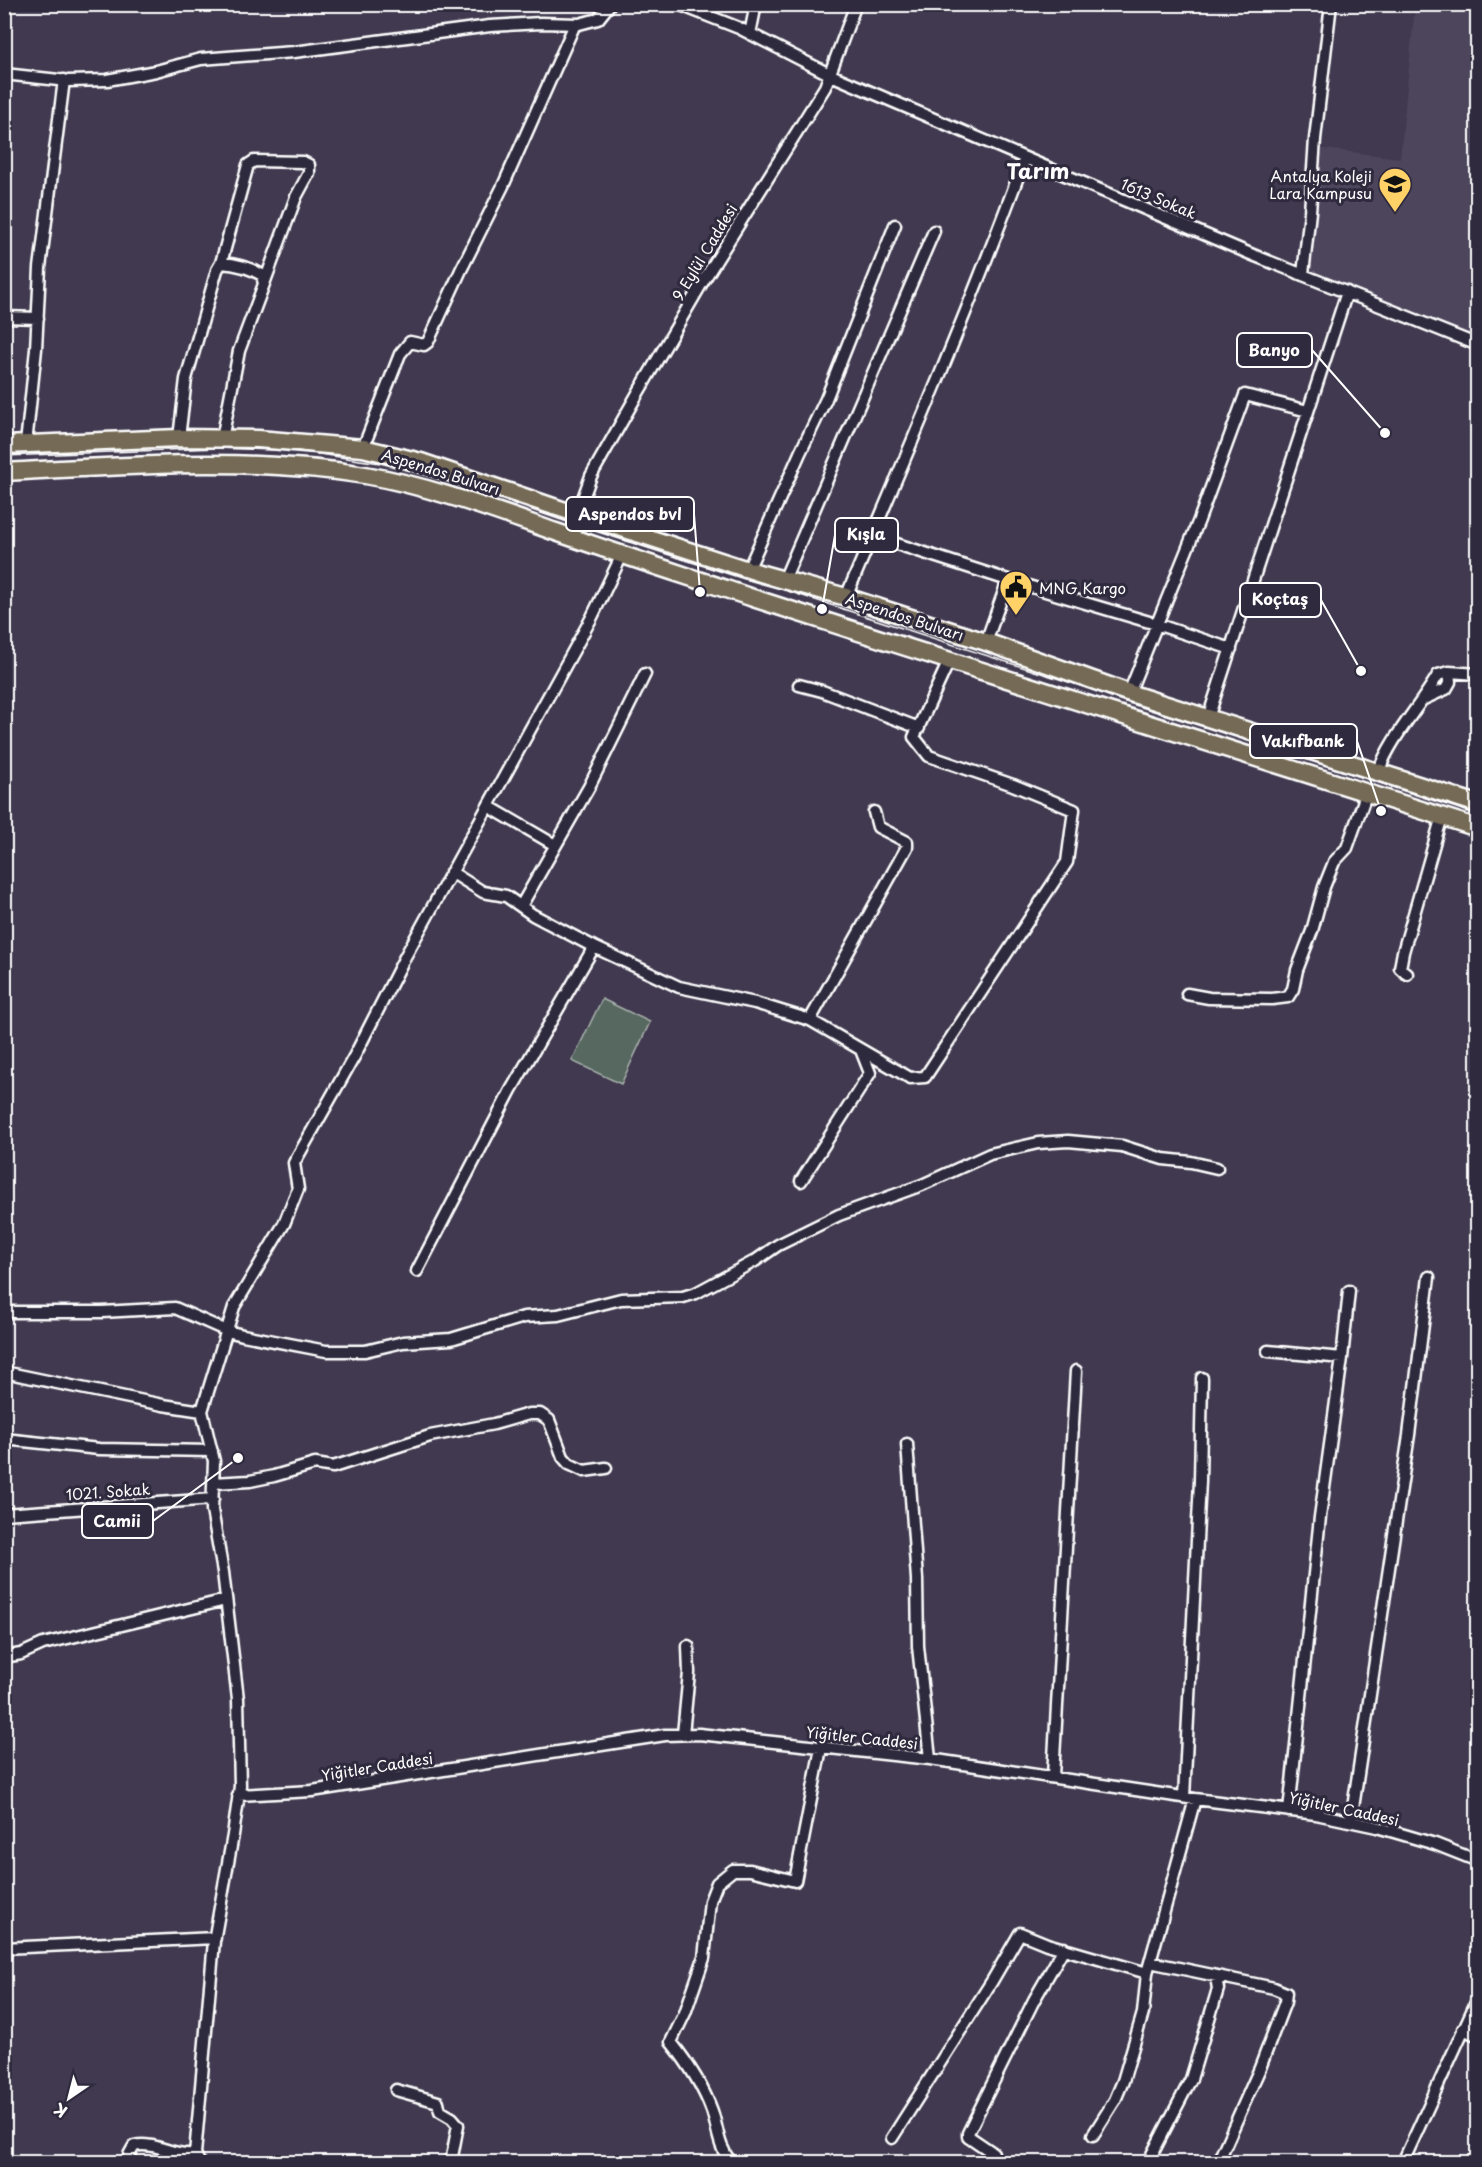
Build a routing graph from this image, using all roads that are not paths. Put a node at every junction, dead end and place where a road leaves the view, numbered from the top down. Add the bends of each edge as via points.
1 (610, 4) edge
2 (678, 4) edge
3 (756, 4) edge
4 (856, 4) edge
5 (1331, 4) edge
6 (575, 24) junction
7 (750, 34) junction
8 (4, 74) edge
9 (831, 75) junction
10 (64, 80) junction
11 (1025, 158) junction
12 (896, 225) dead end
13 (934, 231) dead end
14 (221, 262) junction
15 (1303, 274) junction
16 (264, 284) junction
17 (1347, 292) junction
18 (4, 317) edge
19 (38, 318) junction
20 (1478, 345) edge
21 (1308, 411) junction
22 (179, 438) junction
23 (222, 439) junction
24 (26, 444) junction
25 (4, 445) edge
26 (363, 448) junction
27 (4, 472) edge
28 (577, 515) junction
29 (872, 536) junction
30 (622, 555) junction
31 (748, 570) junction
32 (784, 580) junction
33 (1008, 580) junction
34 (846, 597) junction
35 (1156, 624) junction
36 (986, 642) junction
37 (1231, 649) junction
38 (950, 662) junction
39 (645, 674) dead end
40 (1478, 674) edge
41 (799, 685) dead end
42 (1129, 693) junction
43 (1208, 718) junction
44 (919, 728) junction
45 (1378, 773) junction
46 (1366, 792) junction
47 (1478, 804) edge
48 (488, 806) junction
49 (874, 812) dead end
50 (1442, 816) junction
51 (1478, 828) edge
52 (555, 845) junction
53 (451, 872) junction
54 (521, 906) junction
55 (594, 947) junction
56 (1407, 974) dead end
57 (1187, 994) dead end
58 (810, 1020) junction
59 (861, 1050) junction
60 (1217, 1168) dead end
61 (801, 1181) dead end
62 (417, 1271) dead end
63 (1429, 1277) dead end
64 (1349, 1291) dead end
65 (4, 1312) edge
66 (227, 1331) junction
67 (1268, 1351) dead end
68 (1342, 1358) junction
69 (1076, 1371) dead end
70 (4, 1372) edge
71 (1202, 1378) dead end
72 (202, 1411) junction
73 (4, 1439) edge
74 (907, 1444) dead end
75 (212, 1451) junction
76 (606, 1468) dead end
77 (213, 1484) junction
78 (213, 1499) junction
79 (4, 1514) edge
80 (226, 1600) junction
81 (688, 1646) dead end
82 (4, 1657) edge
83 (683, 1734) junction
84 (820, 1748) junction
85 (930, 1759) junction
86 (1053, 1776) junction
87 (238, 1795) junction
88 (1189, 1798) junction
89 (1289, 1811) junction
90 (1351, 1821) junction
91 (1478, 1860) edge
92 (214, 1938) junction
93 (4, 1948) edge
94 (1064, 1948) junction
95 (1148, 1967) junction
96 (1216, 1976) junction
97 (1478, 1998) edge
98 (1464, 2030) junction
99 (1478, 2036) edge
100 (396, 2090) dead end
101 (1093, 2135) dead end
102 (892, 2138) dead end
103 (993, 2153) dead end
104 (197, 2158) edge
105 (128, 2163) edge
106 (451, 2163) edge
107 (731, 2163) edge
108 (1148, 2163) edge
109 (1218, 2163) edge
110 (1403, 2163) edge

1 - 6 street via 598,19
2 - 7 street, 1613 Sokak
3 - 7 street
4 - 9 street, 9 Eylül Caddesi
5 - 15 street
6 - 10 street via 490,26 306,51 201,59 107,80
6 - 26 street via 429,342 410,342 400,354
7 - 9 street, 1613 Sokak
8 - 10 street
9 - 11 street, 1613 Sokak
9 - 28 street, 9 Eylül Caddesi via 638,393 591,476
10 - 19 street via 40,268
11 - 15 street, 1613 Sokak
11 - 29 street via 986,263
12 - 31 street via 826,399
13 - 32 street
14 - 16 street via 254,270 262,275
14 - 16 street via 248,165 254,161 309,165
14 - 22 street via 186,379
15 - 17 street, 1613 Sokak
16 - 23 street via 239,351
17 - 20 street, 1613 Sokak
17 - 21 street
18 - 19 street
19 - 24 street
21 - 35 street via 1245,395
21 - 37 street
22 - 23 main road, Aspendos Bulvarı
22 - 24 main road, Aspendos Bulvarı
23 - 26 main road, Aspendos Bulvarı
24 - 25 main road, Aspendos Bulvarı
26 - 28 main road, Aspendos Bulvarı via 421,462
27 - 30 main road, Aspendos Bulvarı via 254,463 368,476 476,504
28 - 31 main road, Aspendos Bulvarı
29 - 33 street
29 - 34 street
30 - 38 main road, Aspendos Bulvarı
30 - 48 street
31 - 32 main road, Aspendos Bulvarı
32 - 34 main road, Aspendos Bulvarı
33 - 35 street
33 - 36 street
34 - 36 main road, Aspendos Bulvarı
35 - 37 street
35 - 42 street
36 - 42 main road, Aspendos Bulvarı
37 - 43 street
38 - 44 street
38 - 46 main road, Aspendos Bulvarı
39 - 52 street via 589,787
40 - 45 street via 1449,672 1446,689 1424,699 1385,753
41 - 44 street
42 - 43 main road, Aspendos Bulvarı
43 - 45 main road, Aspendos Bulvarı
44 - 59 street via 914,737 929,756 1074,810 1067,862 925,1077 910,1078
45 - 47 main road, Aspendos Bulvarı
46 - 50 main road, Aspendos Bulvarı
46 - 57 street via 1347,848 1334,862 1324,887 1288,997 1209,998
48 - 52 street
48 - 53 street
49 - 58 street via 878,826 907,842 907,847
50 - 51 main road, Aspendos Bulvarı
50 - 56 street via 1403,952 1400,968
52 - 54 street
53 - 54 street via 483,892 506,896
53 - 66 street via 294,1163 298,1189 284,1224 234,1307
54 - 55 street
55 - 58 street via 679,987 755,1003
55 - 62 street via 511,1090
58 - 59 street
59 - 61 street via 870,1073
60 - 66 street via 1163,1159 1122,1146 1051,1141 990,1154 922,1185 854,1209 778,1245 683,1298 621,1299 558,1315 524,1317 451,1340 403,1342 365,1351 326,1351
63 - 90 street
64 - 68 street
65 - 66 street via 175,1308
66 - 72 street
67 - 68 street
68 - 89 street via 1319,1527
69 - 86 street
70 - 72 street
71 - 88 street
72 - 75 street
73 - 75 street via 99,1449
74 - 85 street via 918,1646
75 - 77 street
76 - 77 street via 584,1471 568,1464 549,1420 540,1414 529,1414 430,1436 333,1467 315,1464 250,1481
77 - 78 street
78 - 79 street, 1021. Sokak
78 - 80 street
80 - 82 street
80 - 87 street via 238,1699
81 - 83 street
83 - 84 street, Yiğitler Caddesi
83 - 87 street, Yiğitler Caddesi via 312,1791
84 - 85 street, Yiğitler Caddesi
84 - 107 street via 795,1881 733,1870 717,1883 710,1901 704,1959 671,2042 687,2062 711,2109 723,2152
85 - 86 street, Yiğitler Caddesi
86 - 88 street, Yiğitler Caddesi
87 - 92 street
88 - 89 street, Yiğitler Caddesi
88 - 95 street
89 - 90 street, Yiğitler Caddesi
90 - 91 street, Yiğitler Caddesi
92 - 93 street
92 - 104 street
94 - 95 street
94 - 102 street via 1020,1934
94 - 103 street via 968,2133
95 - 96 street
95 - 101 street via 1143,2013 1123,2081
96 - 108 street via 1218,1989 1191,2079
96 - 109 street via 1286,1993 1260,2068
97 - 98 street
98 - 99 street
98 - 110 street
100 - 106 street via 438,2102 440,2111 458,2125
104 - 105 street via 144,2143 134,2146

